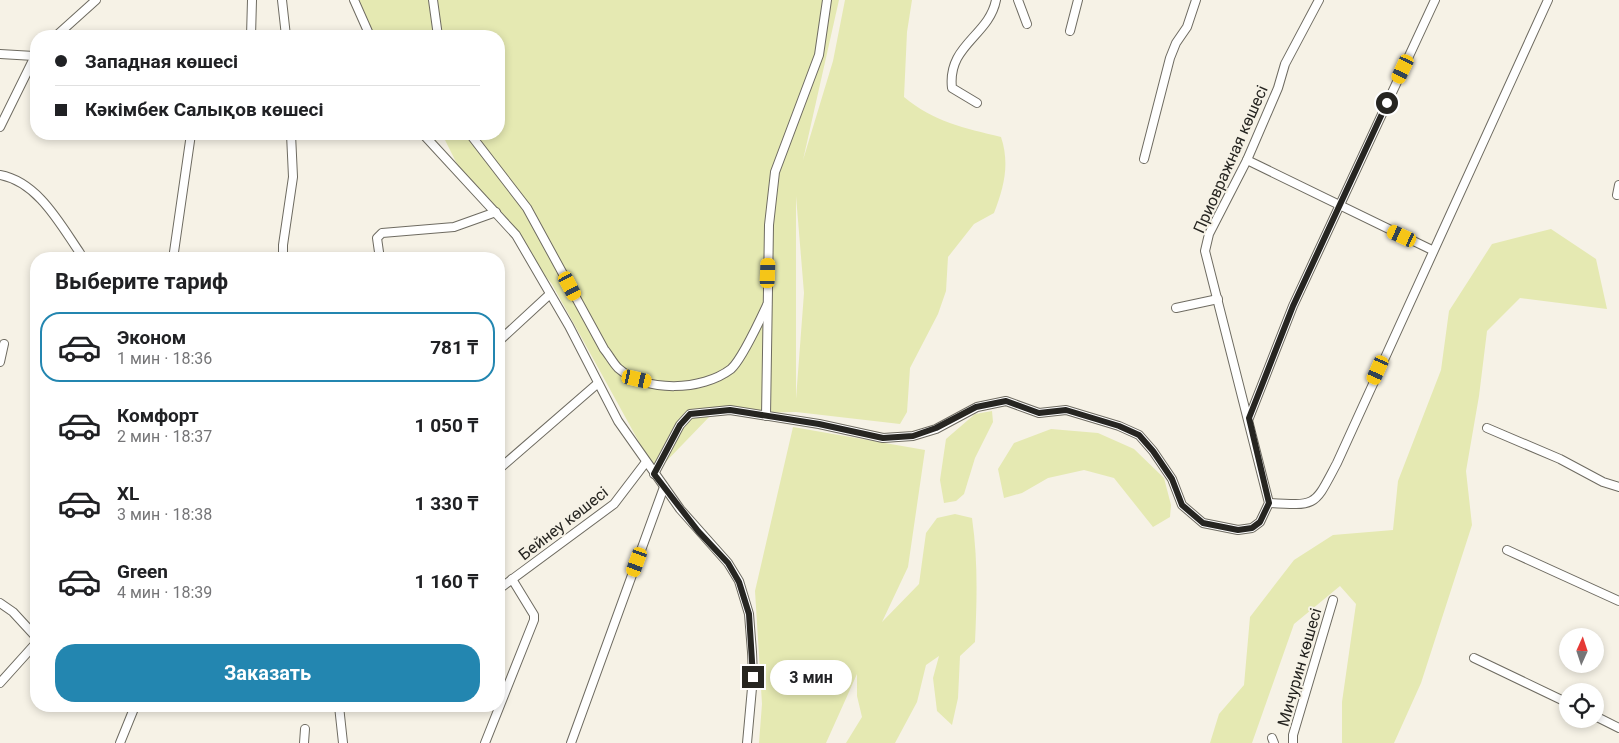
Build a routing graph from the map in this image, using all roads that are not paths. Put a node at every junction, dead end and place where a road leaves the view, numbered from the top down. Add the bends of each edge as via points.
1 (96, 0) edge
2 (252, 0) edge
3 (282, 0) edge
4 (354, 0) edge
5 (433, 0) edge
6 (827, 0) edge
7 (996, 0) edge
8 (1018, 0) edge
9 (1078, 0) edge
10 (1196, 0) edge
11 (1319, 0) edge
12 (1435, 0) edge
13 (1548, 0) edge
14 (1027, 24) dead end
15 (63, 30) edge
16 (251, 30) edge
17 (285, 30) edge
18 (367, 30) edge
19 (437, 30) edge
20 (1070, 31) dead end
21 (0, 54) edge
22 (30, 55) edge
23 (30, 65) edge
24 (977, 102) dead end
25 (0, 127) edge
26 (190, 140) edge
27 (291, 140) edge
28 (429, 140) edge
29 (475, 140) edge
30 (1144, 159) dead end
31 (1247, 160) junction
32 (0, 176) edge
33 (1619, 185) edge
34 (1617, 195) dead end
35 (1340, 207) junction
36 (496, 212) junction
37 (1432, 250) junction
38 (79, 252) edge
39 (174, 252) edge
40 (283, 252) edge
41 (379, 252) edge
42 (550, 294) junction
43 (1218, 299) junction
44 (767, 305) junction
45 (1176, 308) dead end
46 (505, 335) edge
47 (4, 344) dead end
48 (0, 362) edge
49 (597, 384) junction
50 (766, 416) junction
51 (1249, 418) junction
52 (1487, 428) dead end
53 (646, 462) junction
54 (505, 464) edge
55 (654, 474) junction
56 (1619, 486) edge
57 (664, 487) junction
58 (1269, 503) junction
59 (1507, 550) dead end
60 (512, 579) junction
61 (505, 584) edge
62 (1333, 600) dead end
63 (1619, 601) edge
64 (0, 604) edge
65 (30, 630) edge
66 (30, 650) edge
67 (1474, 658) dead end
68 (0, 683) edge
69 (505, 693) edge
70 (1559, 699) edge
71 (133, 712) edge
72 (339, 712) edge
73 (497, 712) edge
74 (1604, 720) edge
75 (1619, 728) edge
76 (304, 729) dead end
77 (120, 743) edge
78 (304, 743) edge
79 (342, 743) edge
80 (485, 743) edge
81 (571, 743) edge
82 (747, 743) edge
83 (1293, 743) edge

1 - 15 street
2 - 16 street
3 - 17 street
4 - 18 street
5 - 19 street
6 - 44 street via 819,56 775,172 769,225
7 - 24 street via 986,25 961,49 952,76 952,88
8 - 14 street
9 - 20 street
10 - 30 street via 1187,27 1170,58
11 - 31 street, Приовражная көшесі via 1285,64
12 - 35 street
13 - 37 street
21 - 22 street
23 - 25 street
26 - 39 street
27 - 40 street via 292,177
28 - 36 street
29 - 44 street via 527,208 604,350 618,368 637,379 668,385 709,382 732,368
31 - 35 street
31 - 43 street, Приовражная көшесі via 1209,234 1205,251
32 - 38 street via 8,177 44,201
33 - 34 street
35 - 37 street
35 - 51 street via 1293,306
36 - 41 street via 454,227 382,232 377,238
36 - 42 street via 516,235
37 - 58 street via 1322,492 1314,501 1302,505
42 - 46 street
42 - 49 street
43 - 45 street
43 - 51 street, Приовражная көшесі
44 - 50 street
47 - 48 street
49 - 53 street
49 - 54 street
50 - 55 street via 730,410 690,414 680,425
50 - 58 street via 883,438 913,436 976,407 1006,401 1039,413 1066,410 1139,435 1172,479 1182,505 1203,523 1238,530 1252,528 1260,522
51 - 58 street, Приовражная көшесі
52 - 56 street via 1560,459 1602,482
53 - 55 street
53 - 60 street, Бейнеу көшесі via 614,504
55 - 57 street
57 - 81 street
57 - 82 street via 728,563 744,593 752,652
59 - 63 street
60 - 61 street, Бейнеу көшесі
60 - 69 street, Бейнеу көшесі via 534,620
62 - 83 street, Мичурин көшесі
64 - 65 street via 13,612
66 - 68 street
67 - 70 street
71 - 77 street
72 - 79 street
73 - 80 street, Бейнеу көшесі
74 - 75 street
76 - 78 street

